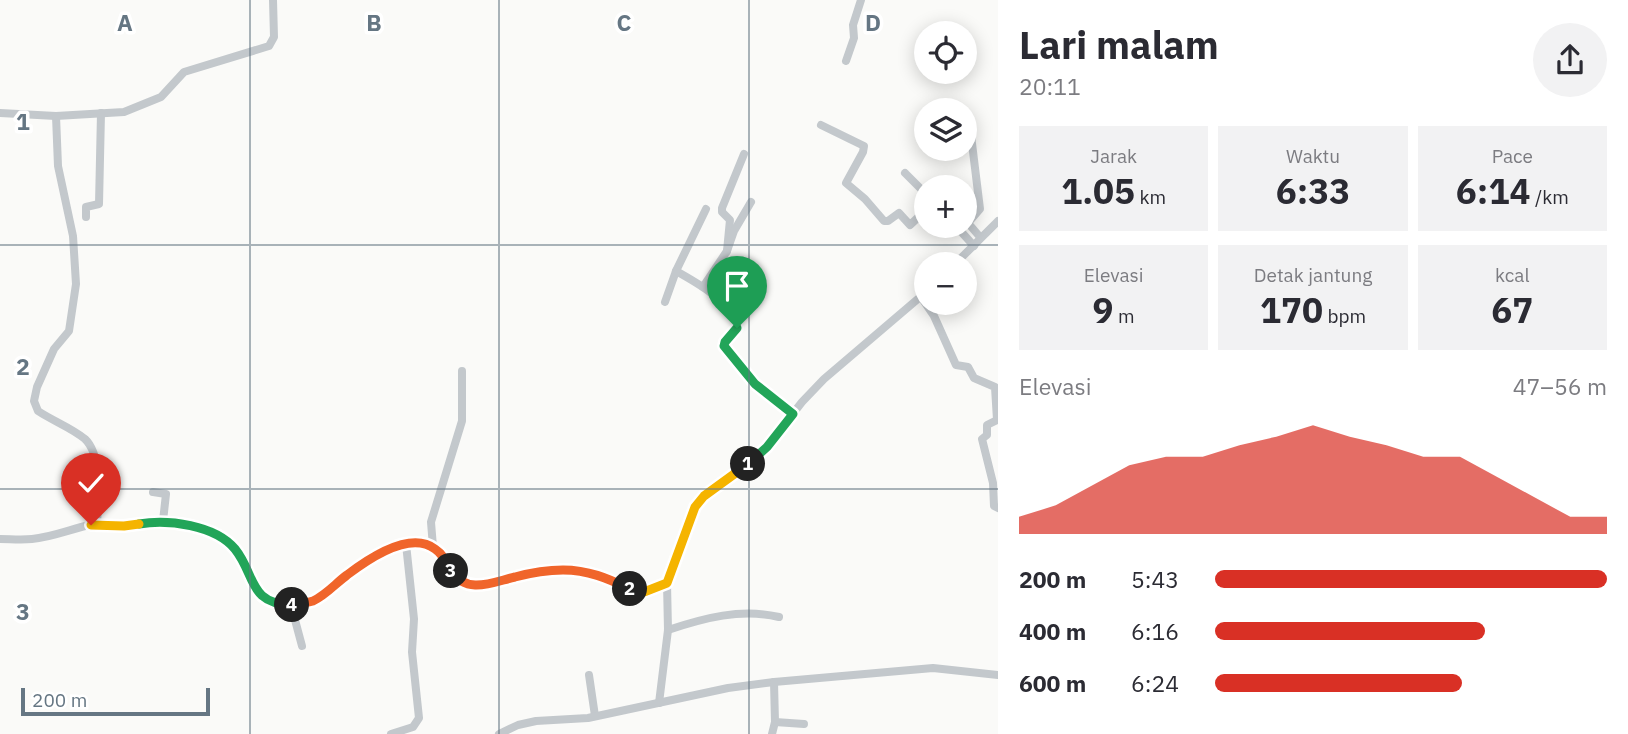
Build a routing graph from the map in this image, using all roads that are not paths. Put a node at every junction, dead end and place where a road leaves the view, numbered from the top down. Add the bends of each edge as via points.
1 (273, 0) edge
2 (861, 0) edge
3 (846, 61) dead end
4 (0, 113) edge
5 (101, 113) junction
6 (57, 116) junction
7 (821, 125) dead end
8 (744, 154) dead end
9 (974, 161) edge
10 (905, 173) dead end
11 (914, 182) edge
12 (751, 202) dead end
13 (706, 209) dead end
14 (86, 217) dead end
15 (998, 221) edge
16 (914, 222) edge
17 (980, 237) junction
18 (967, 238) edge
19 (974, 246) junction
20 (727, 251) junction
21 (968, 252) edge
22 (676, 271) junction
23 (704, 287) junction
24 (665, 302) dead end
25 (914, 302) edge
26 (934, 315) edge
27 (463, 371) dead end
28 (997, 400) edge
29 (793, 414) junction
30 (153, 492) dead end
31 (998, 508) edge
32 (163, 521) junction
33 (97, 524) junction
34 (0, 539) edge
35 (406, 544) junction
36 (433, 547) junction
37 (667, 583) junction
38 (291, 605) junction
39 (779, 617) dead end
40 (668, 630) junction
41 (302, 646) dead end
42 (589, 675) dead end
43 (998, 675) edge
44 (774, 682) junction
45 (659, 703) junction
46 (596, 716) junction
47 (775, 722) junction
48 (804, 724) dead end
49 (391, 734) edge
50 (499, 734) edge
51 (772, 734) edge

1 - 5 street via 274,31 269,46 184,72 169,91 146,105
2 - 3 street
4 - 6 street
5 - 6 street
5 - 14 street via 99,204 86,206
6 - 33 street via 57,159 72,226 76,284 69,331 49,358 34,401 38,411 90,445 97,470
7 - 16 street via 864,146 846,183 884,221 900,213 908,225
8 - 20 street via 722,208 730,220
9 - 17 street via 980,211 968,223
10 - 11 street
12 - 20 street
13 - 22 street
15 - 17 street
17 - 19 street
18 - 19 street
19 - 21 street
20 - 23 street
22 - 23 street
22 - 24 street
23 - 29 street via 724,303 737,323 724,346 755,384
25 - 29 street via 824,379
26 - 28 street via 955,363 995,387
27 - 36 street via 461,428 431,522
28 - 31 street via 997,420 987,425 988,435 982,439
29 - 37 street via 750,463 698,502
30 - 32 street via 166,494
32 - 33 street
32 - 38 street via 182,523 223,539 240,556 262,597
33 - 34 street via 33,539
35 - 36 street
35 - 38 street via 364,564 321,596
35 - 49 street via 419,718 415,726
36 - 37 street via 455,576 471,584 566,570 597,574 641,592
37 - 40 street
38 - 41 street
39 - 40 street via 724,615
40 - 45 street
42 - 46 street
43 - 44 street via 933,668
44 - 45 street
44 - 47 street
45 - 46 street
46 - 50 street via 536,721
47 - 48 street
47 - 51 street

